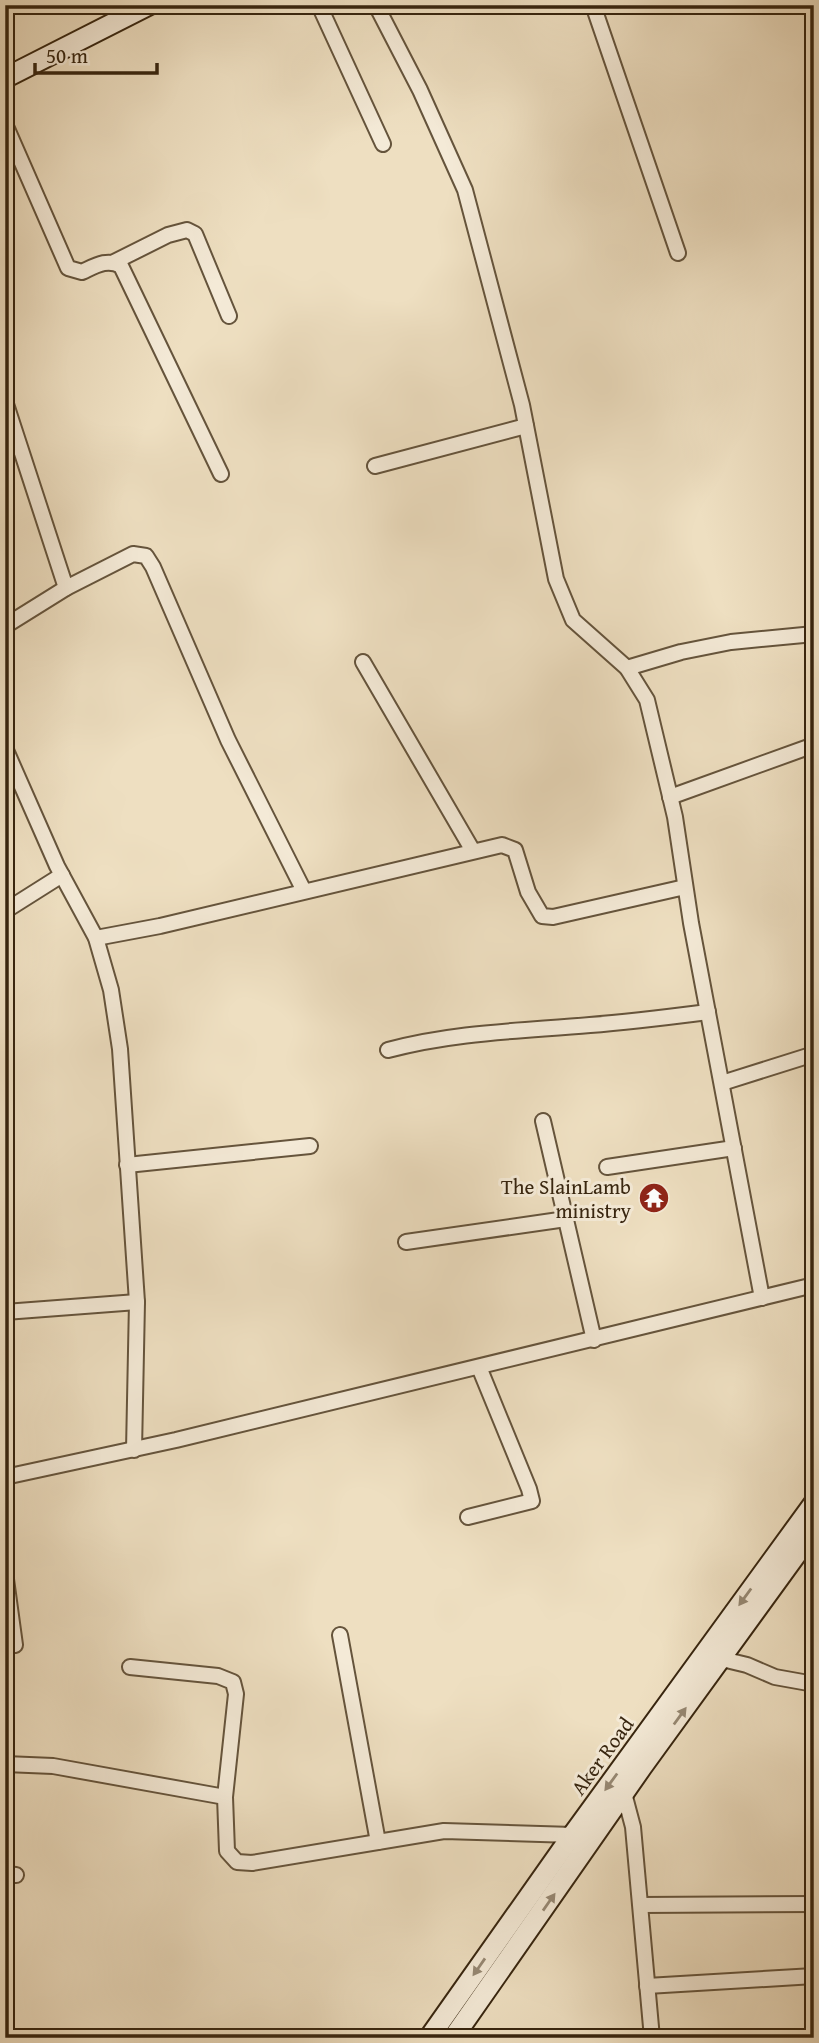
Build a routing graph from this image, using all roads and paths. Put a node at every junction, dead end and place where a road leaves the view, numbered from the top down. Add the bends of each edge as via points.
1 (149, 5) edge
2 (319, 5) edge
3 (376, 5) edge
4 (593, 5) edge
5 (5, 78) edge
6 (5, 124) edge
7 (383, 144) dead end
8 (678, 253) dead end
9 (114, 262) junction
10 (229, 316) dead end
11 (5, 401) edge
12 (526, 426) junction
13 (375, 466) dead end
14 (221, 474) dead end
15 (66, 588) junction
16 (5, 626) edge
17 (814, 634) edge
18 (363, 662) dead end
19 (627, 668) junction
20 (814, 745) edge
21 (5, 748) edge
22 (670, 797) junction
23 (473, 851) junction
24 (62, 875) junction
25 (685, 887) junction
26 (304, 891) junction
27 (5, 911) edge
28 (96, 938) junction
29 (708, 1012) junction
30 (388, 1050) dead end
31 (814, 1054) edge
32 (722, 1083) junction
33 (543, 1121) dead end
34 (310, 1146) dead end
35 (734, 1148) junction
36 (127, 1165) junction
37 (607, 1167) dead end
38 (566, 1219) junction
39 (406, 1242) dead end
40 (814, 1285) edge
41 (762, 1298) junction
42 (137, 1301) junction
43 (5, 1312) edge
44 (594, 1340) junction
45 (478, 1367) junction
46 (134, 1450) junction
47 (5, 1477) edge
48 (814, 1503) edge
49 (468, 1517) dead end
50 (814, 1530) edge
51 (5, 1572) edge
52 (769, 1579) junction
53 (340, 1635) dead end
54 (15, 1644) dead end
55 (722, 1659) junction
56 (130, 1667) dead end
57 (814, 1684) edge
58 (5, 1764) edge
59 (624, 1793) junction
60 (225, 1797) junction
61 (573, 1835) junction
62 (378, 1842) junction
63 (814, 1904) edge
64 (641, 1905) junction
65 (814, 1976) edge
66 (647, 1986) junction
67 (429, 2038) edge
68 (453, 2038) edge
69 (652, 2038) edge

1 - 5 street
2 - 7 street
3 - 12 street via 465,190
4 - 8 street
6 - 9 street via 68,268 82,272
9 - 10 street via 187,230 195,234
9 - 14 street via 121,266
11 - 15 street
12 - 13 street
12 - 19 street via 556,579 573,620
15 - 16 street
15 - 26 street via 133,554 146,556 228,740
17 - 19 street via 731,642
18 - 23 street
19 - 22 street via 647,701
20 - 22 street
21 - 24 street
22 - 25 street
23 - 25 street via 502,845 515,850 528,892 542,916
23 - 26 street
24 - 27 street
24 - 28 street
25 - 29 street
26 - 28 street
28 - 36 street via 111,990 120,1049
29 - 30 street via 476,1034
29 - 32 street
31 - 32 street
32 - 35 street
33 - 38 street
34 - 36 street
35 - 37 street
35 - 41 street
36 - 42 street
38 - 39 street
38 - 44 street
40 - 41 street
41 - 44 street
42 - 43 street
42 - 46 street
44 - 45 street
45 - 46 street
45 - 49 street via 532,1500
46 - 47 street
48 - 52 street, Aker Road
50 - 52 street, Aker Road
51 - 54 street
52 - 55 street, Aker Road
52 -> 61 street, Aker Road
53 - 62 street
55 - 57 street
59 -> 55 street, Aker Road
56 - 60 street via 218,1676 233,1682 236,1694
58 - 60 street via 53,1766
59 - 64 street via 634,1827
68 -> 59 street, Aker Road
60 - 62 street via 227,1851 237,1862
61 - 62 street via 444,1831
61 -> 67 street, Aker Road
63 - 64 street
64 - 66 street
65 - 66 street
66 - 69 street

